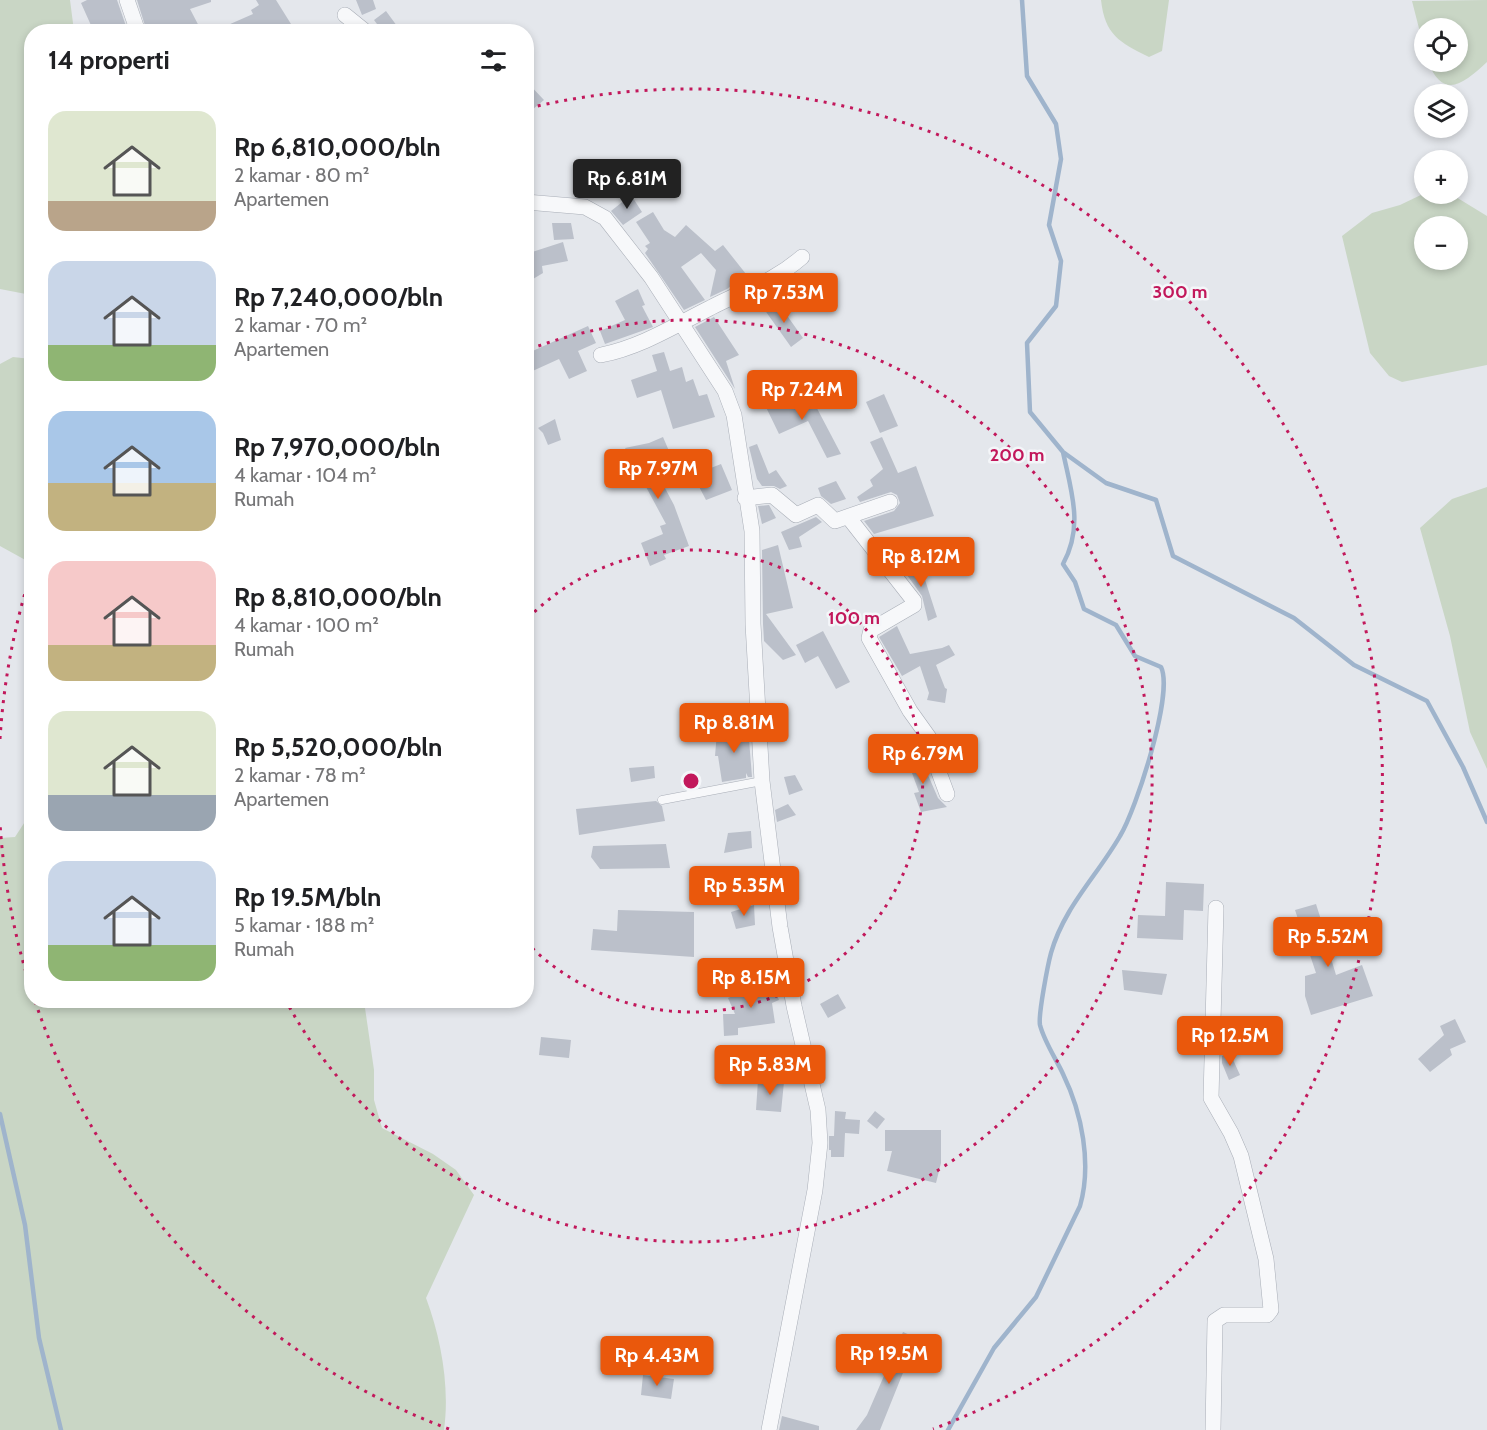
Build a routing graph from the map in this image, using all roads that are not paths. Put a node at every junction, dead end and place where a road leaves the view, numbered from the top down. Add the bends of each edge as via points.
1 (127, 0) edge
2 (345, 15) dead end
3 (135, 24) edge
4 (356, 24) edge
5 (534, 203) edge
6 (802, 257) dead end
7 (680, 325) junction
8 (601, 355) dead end
9 (745, 498) junction
10 (890, 502) dead end
11 (849, 518) junction
12 (762, 781) junction
13 (947, 794) dead end
14 (662, 800) dead end
15 (1216, 908) dead end
16 (769, 1430) edge
17 (1213, 1430) edge

1 - 3 street
2 - 4 street
5 - 7 street via 585,207 605,218 651,277
6 - 7 street via 766,283 712,306
7 - 8 street via 637,346
7 - 9 street via 725,392 734,415
9 - 11 street via 772,495 796,515 819,505 831,520
9 - 12 street via 754,552 753,624
10 - 11 street
11 - 13 street via 914,601 914,605 871,630 869,638 930,739
12 - 14 lane
12 - 16 street via 780,927 818,1110 820,1143 815,1190
15 - 17 street via 1211,1098 1241,1156 1266,1259 1271,1310 1267,1316 1224,1316 1215,1321

